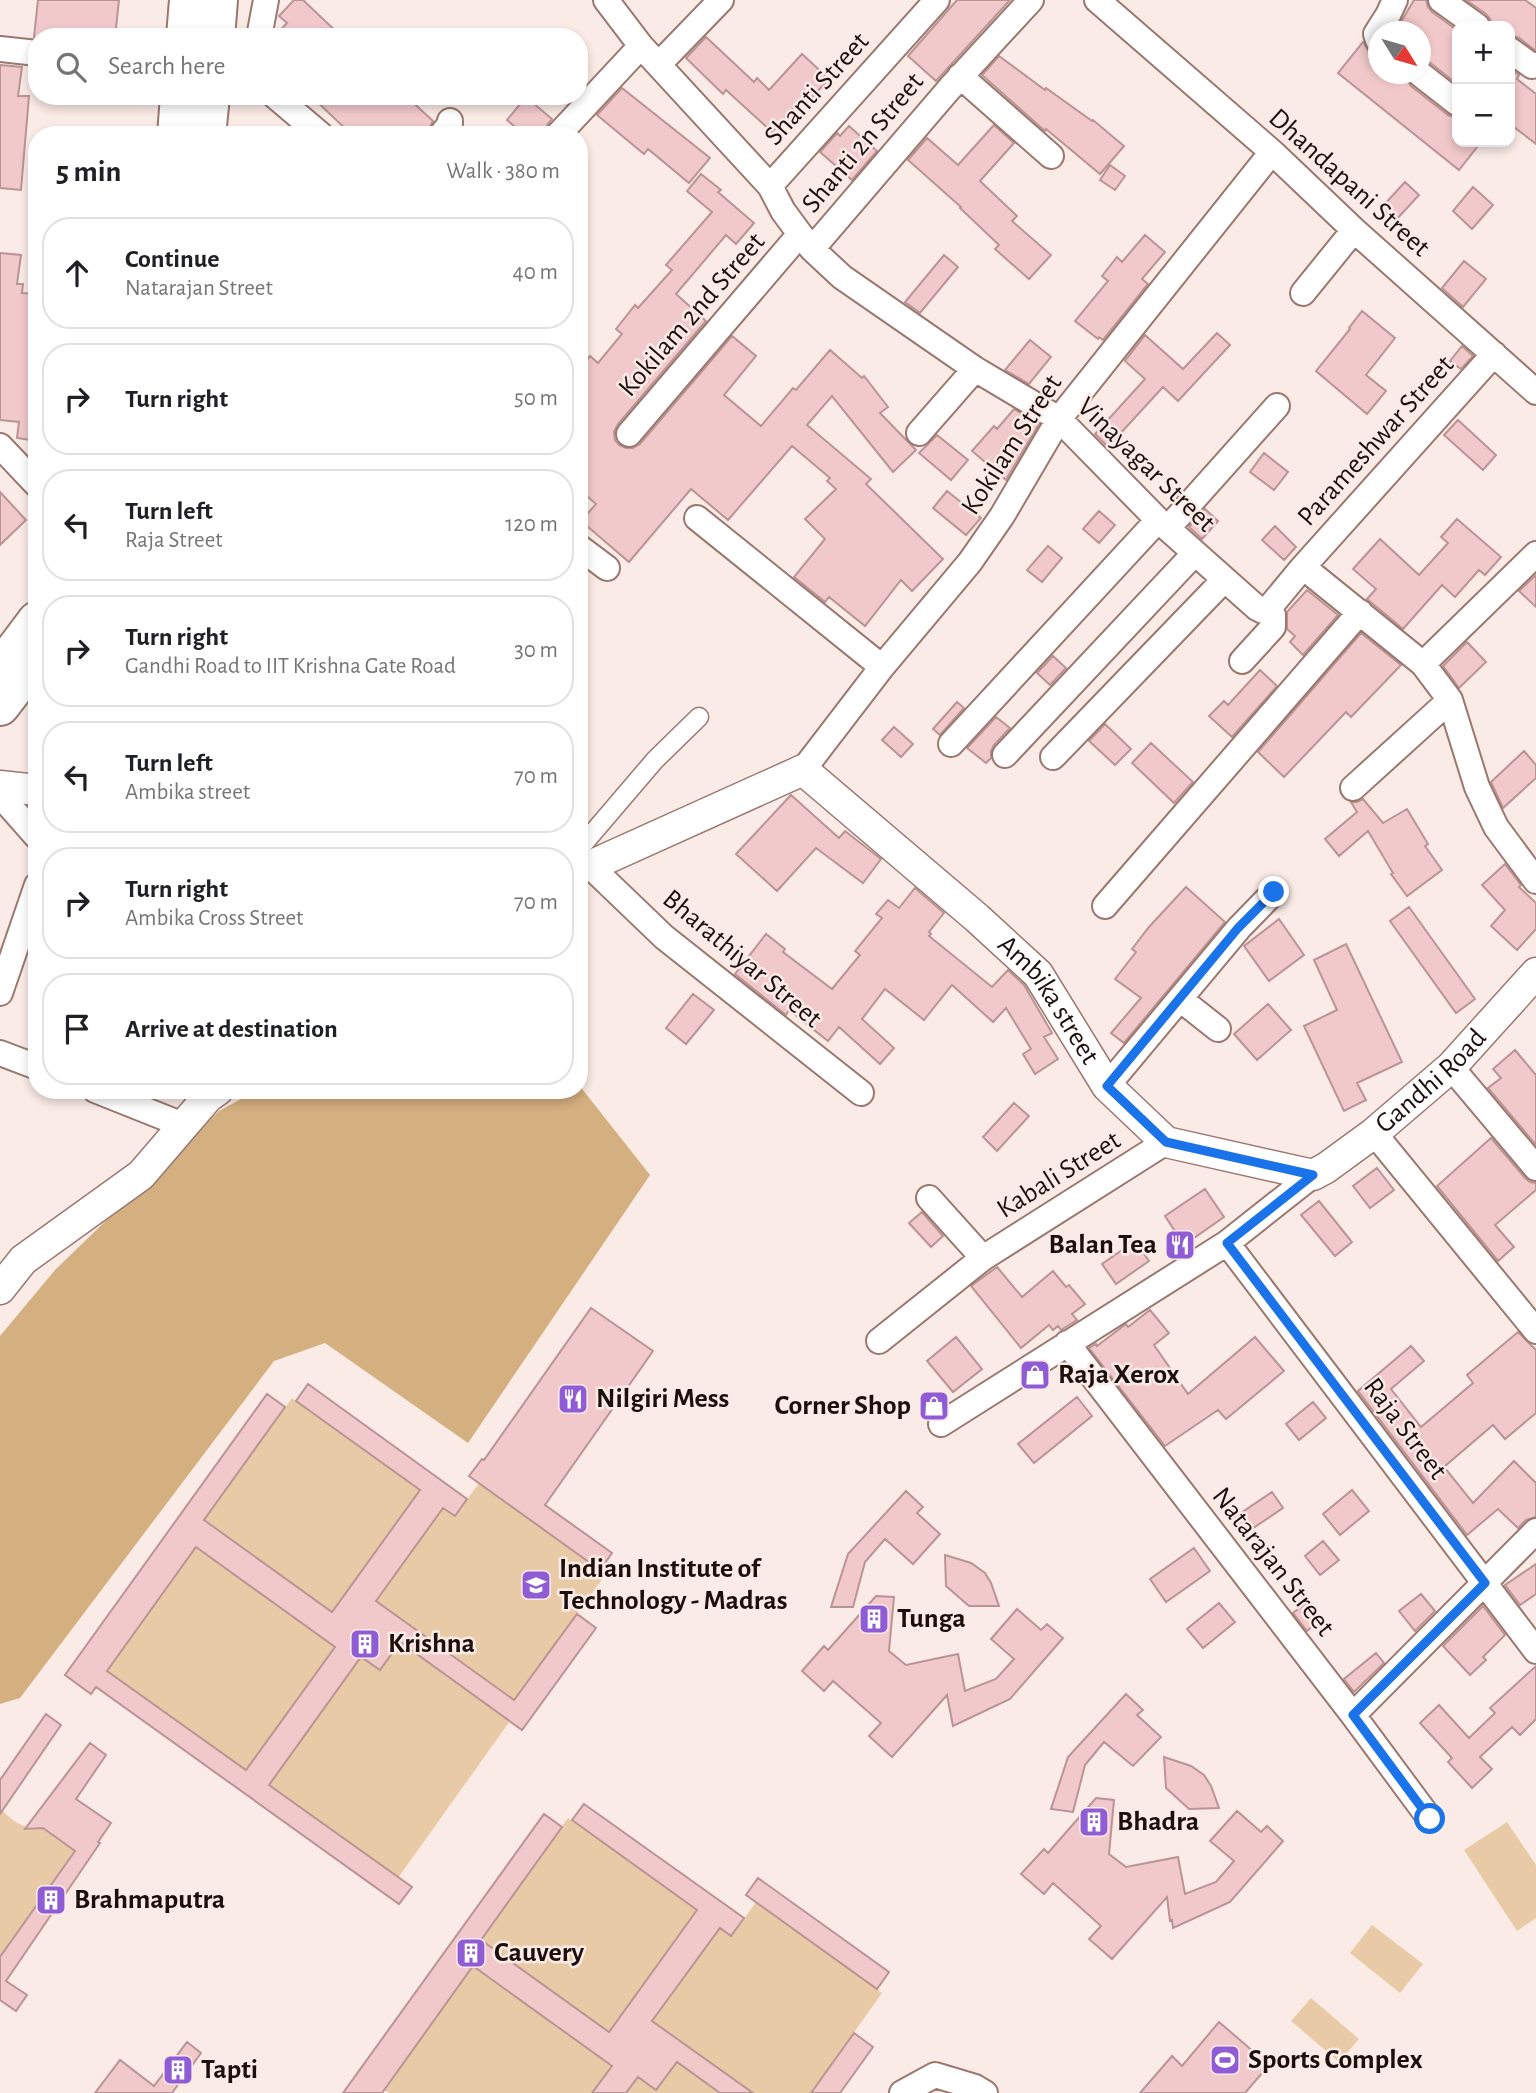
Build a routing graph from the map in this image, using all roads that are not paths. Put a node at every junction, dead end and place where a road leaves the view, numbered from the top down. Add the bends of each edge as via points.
1 (189, 0) edge
2 (266, 0) edge
3 (606, 0) edge
4 (721, 0) edge
5 (937, 0) edge
6 (1031, 0) edge
7 (1097, 0) edge
8 (1395, 0) edge
9 (1441, 0) edge
10 (1384, 21) edge
11 (1470, 21) edge
12 (215, 27) edge
13 (261, 28) edge
14 (641, 46) junction
15 (0, 49) edge
16 (28, 52) edge
17 (1515, 54) edge
18 (659, 64) junction
19 (1536, 65) edge
20 (960, 76) junction
21 (1431, 83) edge
22 (1452, 99) edge
23 (588, 103) edge
24 (179, 105) edge
25 (209, 105) edge
26 (286, 105) edge
27 (586, 105) edge
28 (178, 126) edge
29 (207, 126) edge
30 (310, 126) edge
31 (566, 126) edge
32 (1272, 152) junction
33 (1051, 156) dead end
34 (770, 186) junction
35 (1354, 230) junction
36 (806, 242) junction
37 (1303, 293) dead end
38 (1494, 354) junction
39 (975, 369) junction
40 (1533, 383) edge
41 (1277, 406) dead end
42 (1059, 419) junction
43 (919, 433) dead end
44 (629, 434) dead end
45 (0, 446) edge
46 (28, 476) edge
47 (697, 518) dead end
48 (1163, 524) junction
49 (1195, 553) junction
50 (588, 554) edge
51 (1536, 554) edge
52 (1303, 567) junction
53 (607, 568) dead end
54 (1224, 580) junction
55 (1269, 608) junction
56 (1360, 612) junction
57 (28, 633) edge
58 (1242, 661) dead end
59 (1423, 664) junction
60 (882, 667) junction
61 (0, 670) edge
62 (28, 670) edge
63 (1450, 700) junction
64 (0, 706) edge
65 (699, 716) dead end
66 (951, 744) dead end
67 (1005, 755) dead end
68 (1053, 757) dead end
69 (803, 770) junction
70 (0, 786) edge
71 (1353, 788) dead end
72 (28, 789) edge
73 (0, 795) edge
74 (28, 827) edge
75 (588, 853) edge
76 (588, 858) edge
77 (588, 865) edge
78 (1536, 881) edge
79 (1274, 892) dead end
80 (1105, 906) dead end
81 (28, 911) edge
82 (1536, 973) edge
83 (0, 993) edge
84 (1180, 999) junction
85 (1218, 1029) dead end
86 (0, 1053) edge
87 (28, 1064) edge
88 (1451, 1067) junction
89 (1107, 1086) junction
90 (860, 1093) dead end
91 (119, 1099) edge
92 (206, 1099) edge
93 (183, 1125) junction
94 (1374, 1133) junction
95 (1166, 1142) junction
96 (1536, 1168) edge
97 (1313, 1175) junction
98 (929, 1198) dead end
99 (1227, 1243) junction
100 (983, 1258) junction
101 (0, 1289) edge
102 (1536, 1331) edge
103 (879, 1341) dead end
104 (1067, 1343) junction
105 (941, 1424) dead end
106 (1536, 1531) edge
107 (1485, 1583) junction
108 (1536, 1651) edge
109 (1353, 1715) junction
110 (1430, 1819) dead end
111 (902, 2093) edge
112 (985, 2093) edge

1 - 12 main road
2 - 13 street
3 - 14 street, Vinayagar Street
4 - 18 street
5 - 34 street, Shanti Street
6 - 20 street, Shanti 2n Street
7 - 32 street, Dhandapani Street
8 - 10 street
9 - 11 street
14 - 18 street, Vinayagar Street
14 - 23 street
15 - 16 street
17 - 19 street
18 - 34 street, Vinayagar Street
20 - 33 street, Shanti 2n Street
20 - 36 street, Shanti 2n Street
21 - 22 street
24 - 28 main road
25 - 29 main road
26 - 30 street
27 - 31 street
32 - 35 street, Dhandapani Street
32 - 42 street, Kokilam Street
34 - 36 street, Vinayagar Street
35 - 37 street
35 - 38 street, Dhandapani Street
36 - 39 street, Vinayagar Street via 842,277
36 - 44 street, Kokilam 2nd Street
38 - 40 street, Dhandapani Street
38 - 52 street, Parameshwar Street
39 - 42 street, Vinayagar Street
39 - 43 street
41 - 48 street
42 - 48 street, Vinayagar Street
42 - 60 street, Kokilam Street via 970,562
45 - 46 street
47 - 60 street
48 - 49 street, Vinayagar Street
48 - 66 street
49 - 54 street, Vinayagar Street
49 - 67 street
50 - 53 street
51 - 59 street
52 - 55 street
52 - 56 street
54 - 55 street, Vinayagar Street via 1257,608
54 - 68 street
55 - 58 street via 1273,626
56 - 59 street
56 - 80 street
57 - 61 main road
59 - 63 street
60 - 69 street, Kokilam Street
62 - 64 main road
63 - 71 street
63 - 78 street via 1477,787 1496,827
65 - 75 street via 655,760
69 - 76 street
69 - 89 street, Ambika street via 1038,974
70 - 72 street
73 - 74 street
77 - 90 street, Bharathiyar Street via 664,937
79 - 84 street
81 - 83 street
82 - 88 street, Gandhi Road
84 - 85 street
84 - 89 street
86 - 87 street
88 - 94 street, Gandhi Road
88 - 96 street
89 - 95 street, Ambika street
91 - 93 street
92 - 93 street
93 - 101 street via 141,1175 23,1260
94 - 97 street, Gandhi Road
94 - 102 street
95 - 97 street
95 - 100 street, Kabali Street
97 - 99 street
98 - 100 street
99 - 104 street
99 - 107 street, Raja Street
100 - 103 street, Kabali Street
104 - 105 street
104 - 109 street, Natarajan Street
106 - 107 street
107 - 108 street, Raja Street
107 - 109 street
109 - 110 street, Natarajan Street
111 - 112 street via 935,2075

